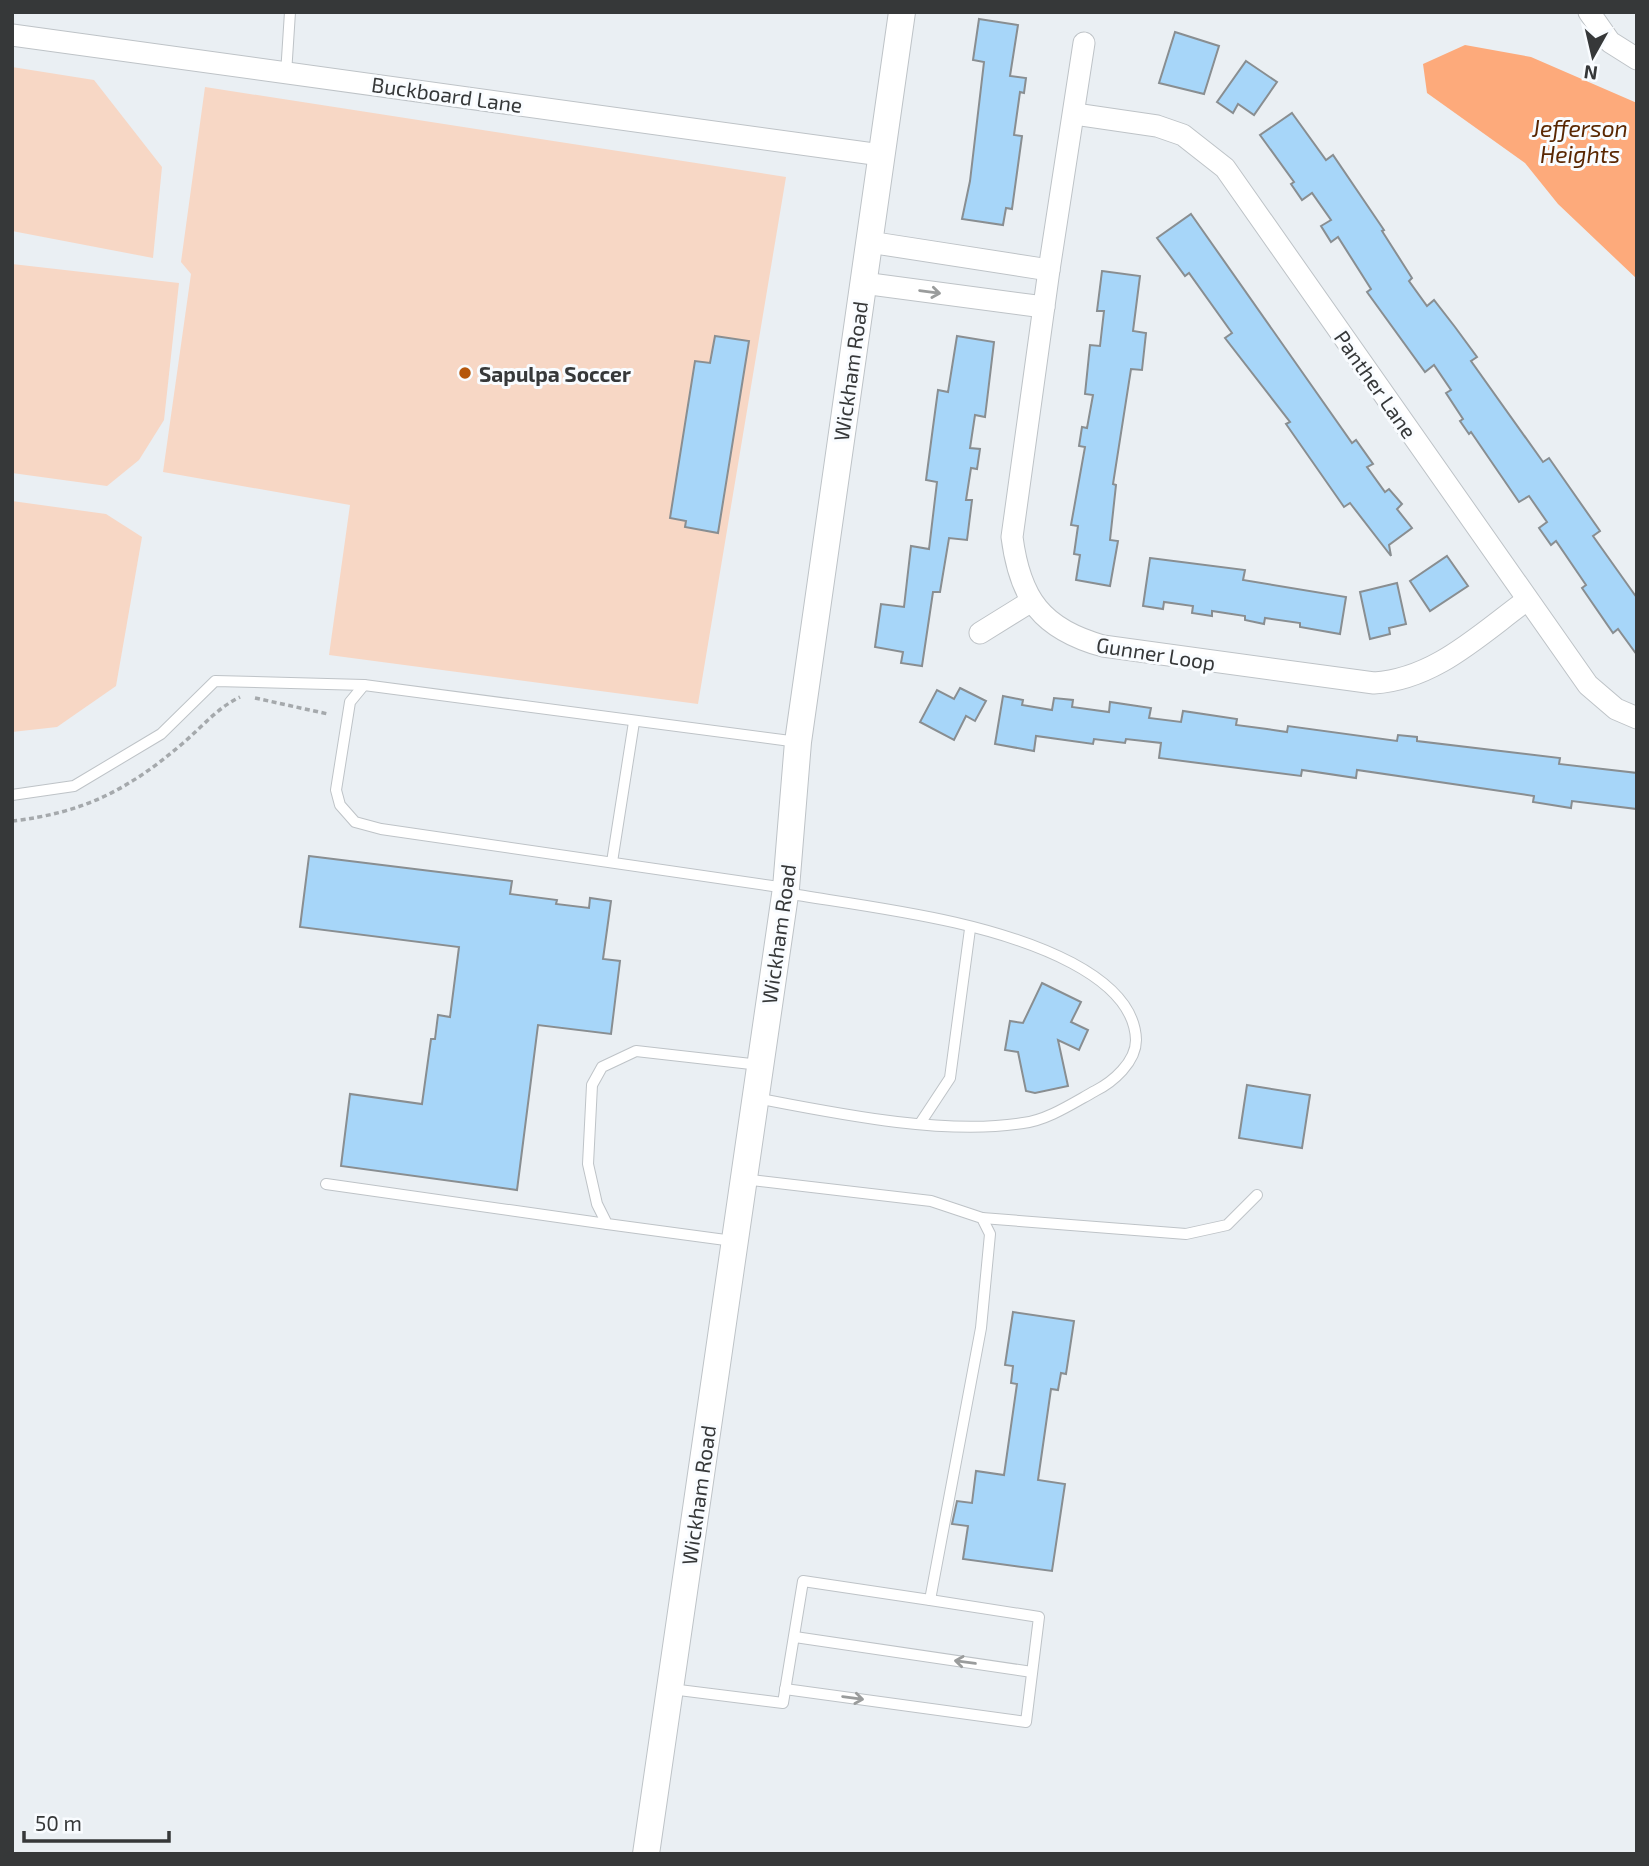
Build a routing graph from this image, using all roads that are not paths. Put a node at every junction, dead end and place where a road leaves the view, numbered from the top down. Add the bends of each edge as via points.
1 (290, 12) edge
2 (902, 12) edge
3 (1589, 12) edge
4 (12, 35) edge
5 (1084, 43) dead end
6 (1637, 59) edge
7 (286, 74) junction
8 (1075, 114) junction
9 (881, 155) junction
10 (869, 242) junction
11 (1049, 270) junction
12 (863, 283) junction
13 (1044, 307) junction
14 (1527, 600) junction
15 (1030, 602) junction
16 (980, 633) dead end
17 (364, 685) junction
18 (1637, 718) edge
19 (634, 722) junction
20 (798, 742) junction
21 (12, 795) edge
22 (612, 862) junction
23 (786, 890) junction
24 (970, 929) junction
25 (760, 1065) junction
26 (755, 1098) junction
27 (921, 1122) junction
28 (743, 1179) junction
29 (327, 1184) dead end
30 (1257, 1195) dead end
31 (982, 1218) junction
32 (607, 1224) junction
33 (734, 1241) junction
34 (930, 1600) junction
35 (795, 1637) junction
36 (1032, 1672) junction
37 (671, 1689) junction
38 (785, 1689) junction
39 (646, 1854) edge

1 - 7 lane
2 - 9 street, Wickham Road
3 - 6 street via 1610,42
4 - 7 street, Buckboard Lane
5 - 8 street, Gunner Loop
7 - 9 street, Buckboard Lane
8 - 11 street, Gunner Loop
8 - 14 street, Panther Lane via 1183,135 1225,168
9 - 10 street, Wickham Road
10 - 11 street
10 - 12 street, Wickham Road
11 - 13 street, Gunner Loop
12 -> 13 street
12 - 20 street, Wickham Road
13 - 15 street, Gunner Loop via 1012,537 1016,566
14 - 15 street, Gunner Loop via 1440,664 1396,682 1374,683 1103,646 1061,629
14 - 18 street, Panther Lane via 1588,685 1616,709
15 - 16 street
17 - 19 lane
17 - 21 lane via 215,681 161,734 74,786
17 - 22 lane via 350,702 336,790 340,805 355,822
19 - 20 lane
19 - 22 lane
20 - 23 street, Wickham Road
22 - 23 lane
23 - 24 lane
23 - 25 street, Wickham Road
24 - 27 lane via 950,1078
24 - 27 lane via 1019,940 1073,963 1111,989 1132,1013 1136,1042 1131,1058 1113,1082 1060,1110 1025,1123 962,1126
25 - 26 street, Wickham Road
25 - 32 lane via 636,1051 602,1067 592,1085 588,1164
26 - 27 lane via 855,1116
26 - 28 street, Wickham Road
28 - 31 lane via 931,1201
28 - 33 street, Wickham Road
29 - 32 lane
30 - 31 lane via 1227,1225 1186,1234
31 - 34 lane via 990,1234 981,1328
32 - 33 lane
33 - 37 street, Wickham Road
34 - 35 lane via 803,1581
34 - 36 lane via 1039,1617
36 -> 35 lane
35 - 38 lane
38 -> 36 lane via 1026,1722
37 - 38 lane via 783,1703
37 - 39 street, Wickham Road

